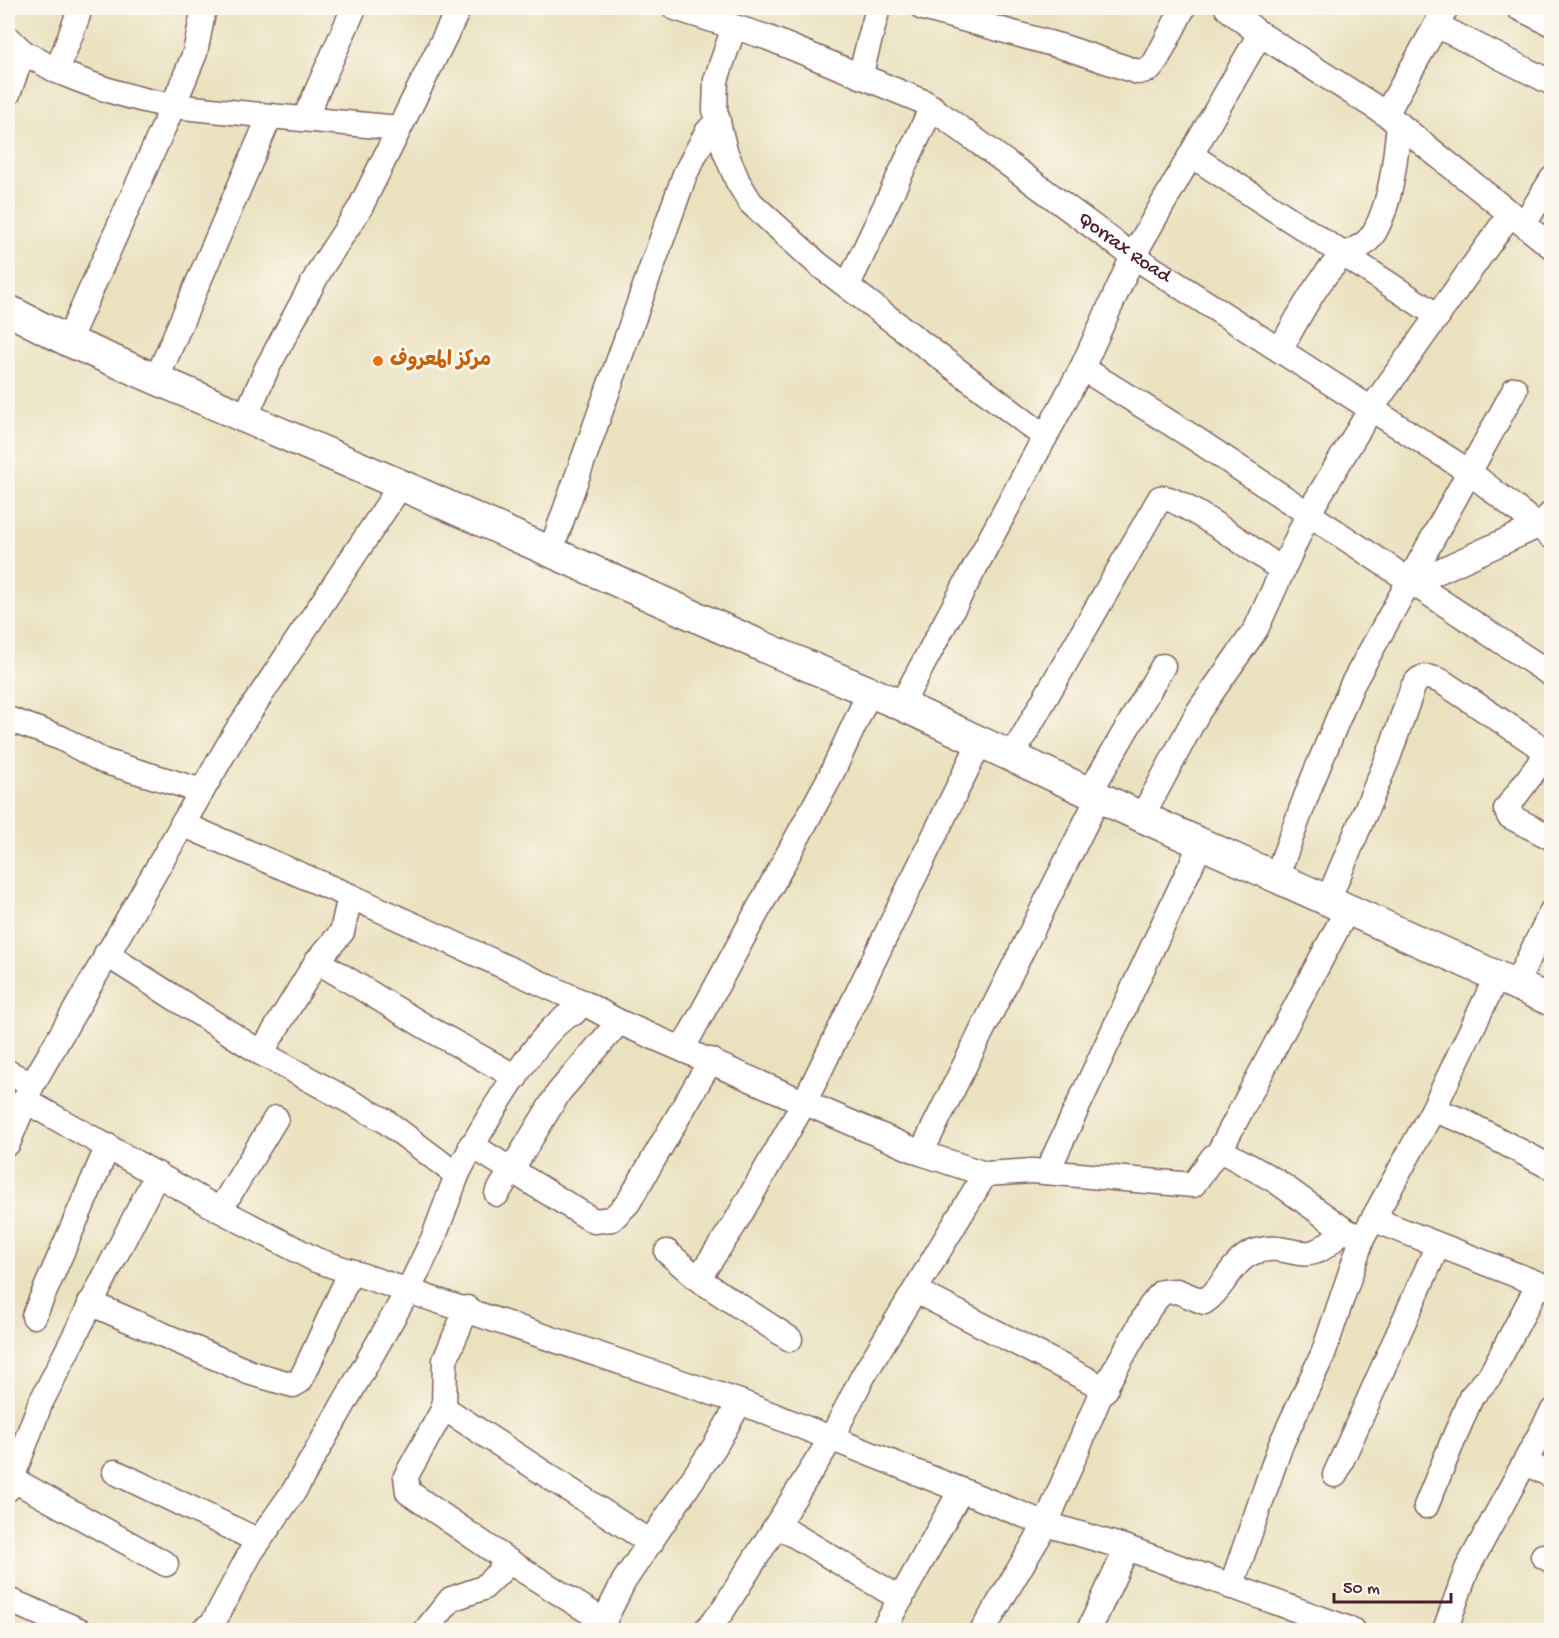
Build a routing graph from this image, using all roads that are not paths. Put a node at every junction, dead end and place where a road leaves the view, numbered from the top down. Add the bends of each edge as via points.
1 (77, 8) edge
2 (204, 8) edge
3 (354, 8) edge
4 (459, 8) edge
5 (675, 8) edge
6 (878, 8) edge
7 (923, 8) edge
8 (1183, 8) edge
9 (1227, 8) edge
10 (1519, 8) edge
11 (1441, 16) edge
12 (1551, 24) edge
13 (734, 27) junction
14 (1260, 34) junction
15 (15, 45) edge
16 (57, 71) junction
17 (860, 76) junction
18 (1551, 83) edge
19 (8, 94) edge
20 (173, 106) junction
21 (932, 107) junction
22 (270, 116) junction
23 (305, 118) junction
24 (1392, 119) junction
25 (718, 120) junction
26 (399, 128) junction
27 (1191, 155) junction
28 (1551, 179) edge
29 (1517, 219) junction
30 (1551, 247) edge
31 (1133, 256) junction
32 (1343, 256) junction
33 (848, 285) junction
34 (8, 310) edge
35 (1438, 316) junction
36 (68, 341) junction
37 (1280, 350) junction
38 (1082, 368) junction
39 (157, 378) junction
40 (1515, 389) dead end
41 (1371, 409) junction
42 (245, 418) junction
43 (1045, 437) junction
44 (1468, 471) junction
45 (401, 485) junction
46 (1308, 514) junction
47 (1547, 525) edge
48 (550, 553) junction
49 (1282, 570) junction
50 (1411, 582) junction
51 (1163, 666) dead end
52 (1551, 675) edge
53 (869, 693) junction
54 (901, 705) junction
55 (8, 719) edge
56 (980, 742) junction
57 (1550, 751) edge
58 (1012, 756) junction
59 (202, 791) junction
60 (1095, 794) junction
61 (1142, 817) junction
62 (182, 825) junction
63 (1551, 838) edge
64 (1201, 844) junction
65 (1276, 878) junction
66 (350, 896) junction
67 (1338, 904) junction
68 (1551, 911) edge
69 (106, 954) junction
70 (317, 961) junction
71 (1506, 980) junction
72 (1551, 1001) edge
73 (582, 1002) junction
74 (619, 1022) junction
75 (683, 1048) junction
76 (261, 1053) junction
77 (711, 1060) junction
78 (8, 1072) edge
79 (516, 1077) junction
80 (28, 1092) junction
81 (804, 1103) junction
82 (1433, 1110) junction
83 (276, 1118) dead end
84 (8, 1143) edge
85 (471, 1145) junction
86 (108, 1146) junction
87 (1219, 1152) junction
88 (921, 1153) junction
89 (1551, 1168) edge
90 (513, 1170) junction
91 (157, 1173) junction
92 (1047, 1173) junction
93 (985, 1174) junction
94 (457, 1175) junction
95 (496, 1194) dead end
96 (220, 1210) junction
97 (1360, 1230) junction
98 (1438, 1245) junction
99 (667, 1252) dead end
100 (351, 1270) junction
101 (698, 1279) junction
102 (1545, 1287) edge
103 (409, 1289) junction
104 (916, 1291) junction
105 (90, 1303) junction
106 (467, 1308) junction
107 (34, 1316) dead end
108 (790, 1339) dead end
109 (1106, 1389) junction
110 (740, 1402) junction
111 (444, 1408) junction
112 (1551, 1412) edge
113 (831, 1439) junction
114 (1525, 1462) junction
115 (115, 1472) dead end
116 (1335, 1475) dead end
117 (10, 1476) edge
118 (1551, 1476) edge
119 (961, 1491) junction
120 (1426, 1506) dead end
121 (1046, 1524) junction
122 (777, 1525) junction
123 (258, 1541) junction
124 (651, 1543) junction
125 (1127, 1548) junction
126 (510, 1562) junction
127 (166, 1564) dead end
128 (1231, 1587) junction
129 (901, 1599) junction
130 (8, 1600) edge
131 (608, 1627) edge
132 (215, 1628) edge
133 (79, 1630) edge
134 (426, 1630) edge
135 (706, 1630) edge
136 (883, 1630) edge
137 (983, 1630) edge
138 (1089, 1630) edge
139 (1352, 1630) edge
140 (1445, 1630) edge

1 - 16 street via 78,15
2 - 20 street via 195,53
3 - 23 street
4 - 26 street
5 - 13 street, Qorrax Road
6 - 17 street
7 - 8 street via 1138,72 1150,69 1156,61
9 - 14 street
10 - 12 street
11 - 18 street
11 - 24 street
13 - 17 street, Qorrax Road
13 - 25 street via 716,80
14 - 24 street
14 - 27 street
15 - 16 street
15 - 19 street
16 - 20 street via 138,100
17 - 21 street, Qorrax Road
20 - 22 street
20 - 36 street
21 - 31 street, Qorrax Road
21 - 33 street
22 - 23 street
22 - 39 street
23 - 26 street
24 - 29 street
24 - 32 street via 1391,181 1382,216 1370,239 1360,249
25 - 33 street via 725,151 751,203 818,264
25 - 48 street via 707,132 685,174
26 - 42 street via 360,208 321,268 267,368
27 - 31 street
27 - 32 street
28 - 29 street
29 - 30 street
29 - 35 street
31 - 37 street, Qorrax Road
31 - 38 street
32 - 35 street
32 - 37 street via 1311,297
33 - 43 street
34 - 36 main road
35 - 41 street
36 - 39 main road
37 - 41 street, Qorrax Road
38 - 43 street
38 - 46 street
39 - 42 main road
40 - 44 street
41 - 44 street, Qorrax Road
41 - 46 street
42 - 45 main road
43 - 54 street
44 - 47 street, Qorrax Road
44 - 50 street
45 - 48 main road
45 - 59 street via 281,662
46 - 49 street
46 - 50 street
47 - 50 street
48 - 53 main road
49 - 58 street via 1184,506 1170,498 1160,498
49 - 61 street via 1256,629 1198,712
50 - 52 street
50 - 65 street via 1352,685
51 - 60 street
53 - 54 main road
53 - 75 street via 829,779
54 - 56 main road
55 - 59 street via 61,738 103,760
56 - 58 main road
56 - 81 street
57 - 63 street via 1506,809 1509,816
57 - 67 street via 1441,681 1425,676 1419,679
58 - 60 main road
59 - 62 street
60 - 61 main road
60 - 88 street
61 - 64 main road
62 - 66 street
62 - 69 street
64 - 65 main road
64 - 92 street
65 - 67 main road
66 - 70 street via 342,932
66 - 73 street
67 - 71 main road
67 - 87 street
68 - 71 street
69 - 76 street
69 - 80 street
70 - 76 street
70 - 79 street
71 - 72 main road
71 - 82 street
73 - 74 street
73 - 79 street via 547,1033
74 - 75 street
74 - 90 street via 559,1092
75 - 77 street
76 - 94 street via 384,1120
77 - 81 street
77 - 90 street via 628,1203 612,1219 594,1221
78 - 80 street
79 - 85 street
80 - 84 street
80 - 86 street
81 - 88 street
81 - 101 street
82 - 89 street via 1461,1120
82 - 97 street
83 - 96 street
85 - 90 street
85 - 94 street
86 - 91 street
86 - 107 street
87 - 92 street via 1193,1185
87 - 97 street via 1230,1154
88 - 93 street
90 - 95 street
91 - 96 street
91 - 105 street
92 - 93 street
93 - 104 street
94 - 103 street
96 - 100 street via 316,1260
97 - 98 street
97 - 109 street via 1318,1252 1255,1252 1245,1257 1204,1302 1177,1291 1162,1292 1149,1307
97 - 128 street via 1323,1354 1281,1444
98 - 102 street
98 - 116 street
99 - 101 street
100 - 103 street
100 - 105 street via 300,1381 293,1385 251,1373
101 - 108 street
102 - 120 street via 1490,1376 1471,1397
103 - 106 street
103 - 123 street via 294,1491
104 - 109 street
104 - 113 street via 862,1378
105 - 117 street
106 - 110 street
106 - 111 street via 445,1360
109 - 121 street
110 - 113 street
110 - 124 street
111 - 124 street
111 - 126 street via 406,1476 408,1492
112 - 114 street
113 - 119 street
113 - 122 street
114 - 118 street
114 - 140 street via 1467,1569
115 - 123 street
117 - 127 street
119 - 121 street
119 - 129 street
121 - 125 street
121 - 137 street
122 - 129 street
122 - 135 street
123 - 132 street
124 - 131 street via 624,1581
125 - 128 street
125 - 138 street
126 - 131 street
126 - 134 street via 483,1588 451,1599
128 - 139 street
129 - 136 street
130 - 133 street

